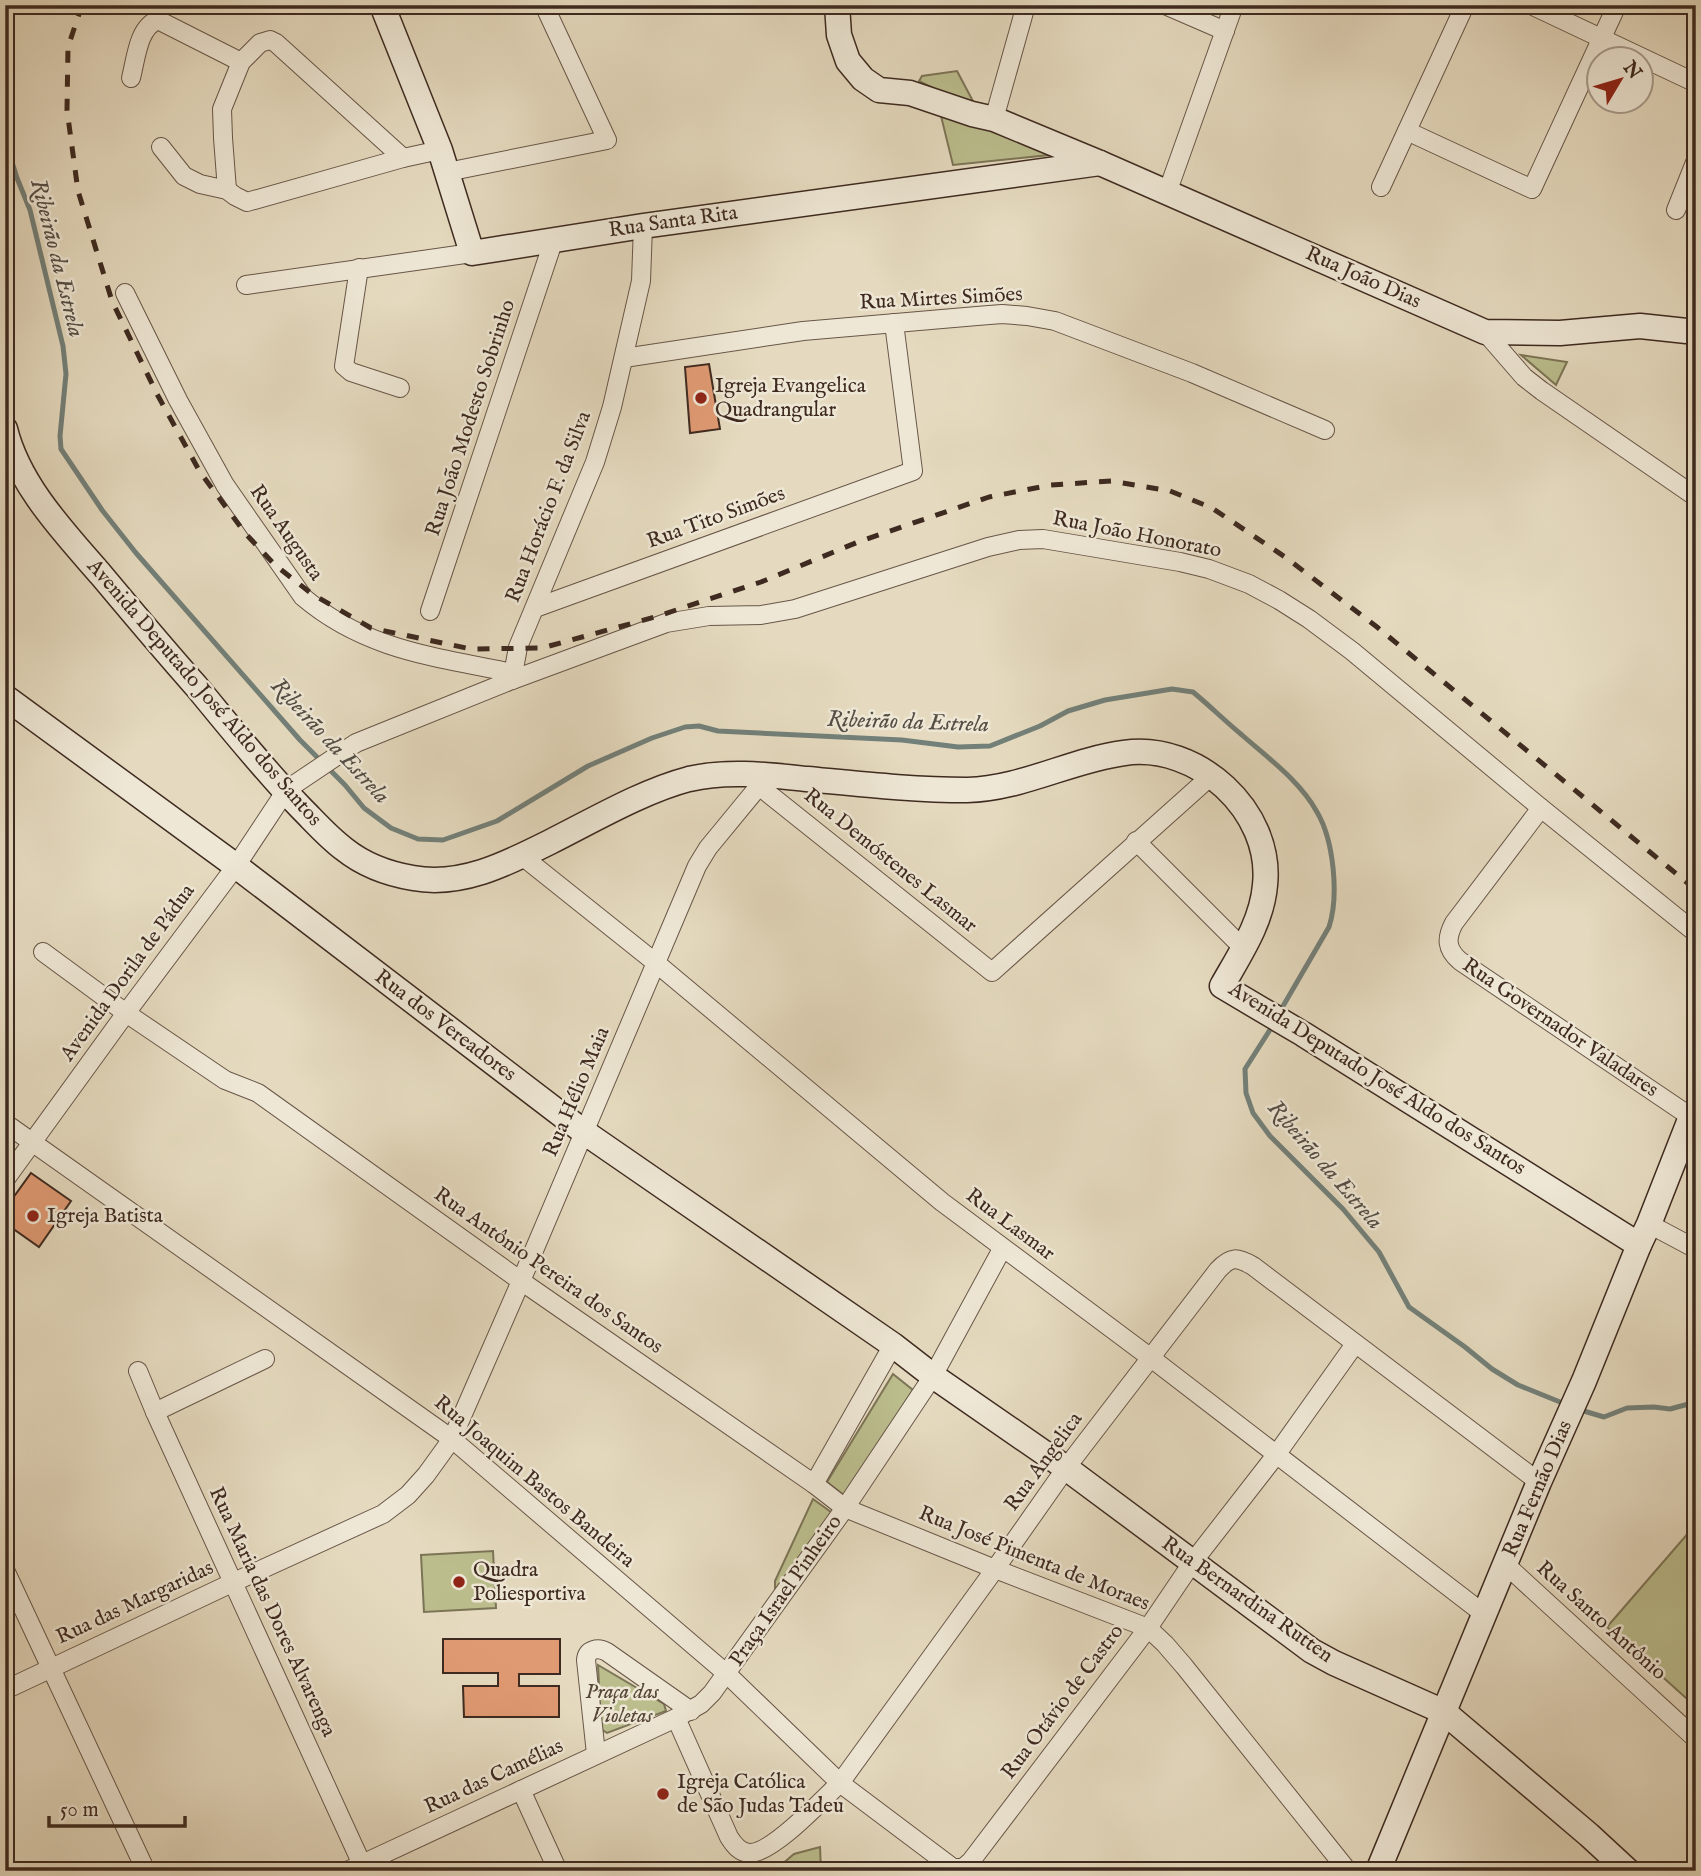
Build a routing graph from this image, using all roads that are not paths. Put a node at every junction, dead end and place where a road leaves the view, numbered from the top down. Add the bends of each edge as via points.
1 (382, 5) edge
2 (544, 5) edge
3 (836, 5) edge
4 (1026, 5) edge
5 (1165, 5) edge
6 (1234, 5) edge
7 (1465, 5) edge
8 (1531, 5) edge
9 (1617, 5) edge
10 (1225, 31) junction
11 (1602, 38) junction
12 (241, 62) junction
13 (131, 78) dead end
14 (1696, 83) edge
15 (994, 119) junction
16 (1408, 131) junction
17 (161, 147) dead end
18 (403, 158) junction
19 (1696, 160) edge
20 (444, 161) junction
21 (1100, 163) junction
22 (1381, 187) dead end
23 (227, 190) junction
24 (1167, 193) junction
25 (1675, 210) dead end
26 (643, 226) junction
27 (554, 239) junction
28 (472, 253) junction
29 (359, 268) junction
30 (246, 285) dead end
31 (125, 293) dead end
32 (894, 323) junction
33 (1485, 332) junction
34 (1696, 332) edge
35 (624, 358) junction
36 (400, 388) dead end
37 (5, 429) edge
38 (1325, 430) dead end
39 (1696, 497) edge
40 (535, 608) junction
41 (430, 611) dead end
42 (512, 680) junction
43 (5, 698) edge
44 (1211, 776) junction
45 (761, 780) junction
46 (290, 788) junction
47 (1541, 808) junction
48 (1136, 841) junction
49 (522, 856) junction
50 (236, 866) junction
51 (1696, 933) edge
52 (1243, 948) junction
53 (43, 952) dead end
54 (656, 964) junction
55 (126, 1013) junction
56 (1694, 1114) edge
57 (5, 1123) edge
58 (584, 1132) junction
59 (32, 1143) junction
60 (5, 1180) edge
61 (1644, 1234) junction
62 (1002, 1249) junction
63 (1696, 1250) edge
64 (521, 1282) junction
65 (1355, 1344) junction
66 (892, 1345) junction
67 (1151, 1357) junction
68 (265, 1359) dead end
69 (138, 1371) dead end
70 (933, 1376) junction
71 (155, 1412) junction
72 (452, 1438) junction
73 (1276, 1455) junction
74 (1066, 1468) junction
75 (1539, 1482) junction
76 (814, 1484) junction
77 (845, 1508) junction
78 (1192, 1563) junction
79 (1506, 1565) junction
80 (995, 1569) junction
81 (5, 1570) edge
82 (234, 1582) junction
83 (1484, 1614) junction
84 (1148, 1628) junction
85 (51, 1669) junction
86 (727, 1674) junction
87 (5, 1690) edge
88 (1444, 1712) junction
89 (684, 1714) junction
90 (1696, 1739) edge
91 (596, 1754) junction
92 (840, 1783) junction
93 (521, 1790) junction
94 (979, 1849) joint
95 (358, 1868) edge
96 (146, 1871) edge
97 (558, 1871) edge
98 (1348, 1871) edge
99 (1378, 1871) edge
100 (1628, 1871) edge

1 - 20 street
2 - 20 street via 607,140
3 - 15 street, Rua João Dias via 848,61 863,79 879,90 910,93
4 - 15 street
5 - 10 street
6 - 10 street
7 - 16 street
8 - 11 street
9 - 11 street
10 - 24 street
11 - 14 street
11 - 16 street via 1532,189
12 - 13 street via 158,20 143,34
12 - 18 street via 260,43 276,43
12 - 23 street via 222,109
15 - 21 street, Rua João Dias
16 - 22 street
17 - 23 street via 184,176
18 - 20 street
18 - 23 street via 247,202
19 - 25 street
20 - 28 street
21 - 24 street, Rua João Dias
21 - 26 street, Rua Santa Rita
24 - 33 street, Rua João Dias
26 - 27 street, Rua Santa Rita
26 - 35 street, Rua Horácio F. da Silva via 641,281
27 - 28 street, Rua Santa Rita
27 - 41 street, Rua João Modesto Sobrinho
28 - 29 street, Rua Santa Rita
29 - 30 street, Rua Santa Rita
29 - 36 street via 344,366
31 - 42 street, Rua Augusta via 225,485 303,597 382,644 503,671
32 - 35 street, Rua Mirtes Simões via 803,331
32 - 38 street, Rua Mirtes Simões via 1002,314 1055,321
32 - 40 street, Rua Tito Simões via 913,471
33 - 34 street via 1560,333 1640,326
33 - 39 street, Rua João Dias via 1524,377
35 - 40 street, Rua Horácio F. da Silva via 595,461
37 - 46 street, Avenida Deputado José Aldo dos Santos via 39,499
40 - 42 street, Rua Horácio F. da Silva
42 - 46 street, Rua João Honorato via 356,743
42 - 47 street, Rua João Honorato via 666,623 794,609 988,547 1043,538 1209,569 1279,600 1352,651
43 - 50 street, Rua dos Vereadores
44 - 45 street, Avenida Deputado José Aldo dos Santos via 1166,754 1125,752 974,790
44 - 48 street
44 - 52 street, Avenida Deputado José Aldo dos Santos via 1248,814 1265,858 1264,900
45 - 48 street, Rua Demóstenes Lasmar via 992,972
45 - 49 street, Avenida Deputado José Aldo dos Santos via 712,775 686,780
45 - 54 street, Rua Hélio Maia via 697,866
46 - 49 street, Avenida Deputado José Aldo dos Santos via 326,835 359,860 382,870 436,881 467,877
46 - 50 street, Avenida Dorila de Pádua
47 - 51 street, Rua João Honorato
47 - 56 street, Rua Governador Valadares via 1454,923 1448,945 1454,956
48 - 52 street
49 - 54 street, Rua Lasmar
50 - 55 street, Avenida Dorila de Pádua
50 - 58 street, Rua dos Vereadores
52 - 61 street, Avenida Deputado José Aldo dos Santos via 1222,986
53 - 55 street, Rua Antônio Pereira dos Santos
54 - 58 street, Rua Hélio Maia
54 - 62 street, Rua Lasmar
55 - 59 street, Avenida Dorila de Pádua
55 - 64 street, Rua Antônio Pereira dos Santos via 225,1080 258,1093
56 - 61 street, Rua Fernão Dias
57 - 59 street, Rua Joaquim Bastos Bandeira
58 - 64 street, Rua Hélio Maia
58 - 66 street, Rua dos Vereadores
59 - 60 street, Avenida Dorila de Pádua
59 - 72 street, Rua Joaquim Bastos Bandeira
61 - 63 street
61 - 75 street, Rua Fernão Dias
62 - 67 street, Rua Lasmar
62 - 70 street, Praça Israel Pinheiro
64 - 72 street, Rua Hélio Maia
64 - 76 street, Rua Antônio Pereira dos Santos
65 - 67 street, Rua Angelica via 1242,1259 1222,1266
65 - 73 street, Rua Otávio de Castro
65 - 75 street
66 - 70 street
66 - 76 street, Praça Israel Pinheiro
67 - 73 street, Rua Lasmar
67 - 74 street, Rua Angelica
68 - 71 street
69 - 71 street, Rua Maria das Dores Alvarenga
70 - 74 street, Rua Bernardina Rutten
70 - 77 street, Praça Israel Pinheiro
71 - 82 street, Rua Maria das Dores Alvarenga
72 - 82 street, Rua das Margaridas via 408,1495 383,1514
72 - 86 street, Rua Joaquim Bastos Bandeira
73 - 78 street, Rua Otávio de Castro
73 - 83 street, Rua Lasmar
74 - 78 street, Rua Bernardina Rutten
74 - 80 street, Rua Angelica
75 - 79 street, Rua Fernão Dias
76 - 77 street, Praça Israel Pinheiro
77 - 80 street, Rua José Pimenta de Moraes
77 - 86 street, Praça Israel Pinheiro
78 - 84 street, Rua Otávio de Castro
78 - 88 street, Rua Bernardina Rutten via 1312,1651
79 - 83 street, Rua Fernão Dias
79 - 90 street, Rua Santo Antônio
80 - 84 street, Rua José Pimenta de Moraes
80 - 92 street, Rua Angelica
81 - 85 street
82 - 85 street, Rua das Margaridas
82 - 95 street, Rua Maria das Dores Alvarenga
83 - 88 street, Rua Fernão Dias
84 - 94 street, Rua Otávio de Castro
84 - 98 street, Rua José Pimenta de Moraes via 1184,1666
85 - 87 street, Rua das Margaridas
85 - 96 street
86 - 89 street, Rua das Camélias via 707,1699
86 - 92 street, Rua Joaquim Bastos Bandeira
88 - 99 street, Rua Fernão Dias
88 - 100 street, Rua Bernardina Rutten
89 - 91 street, Rua das Camélias
89 - 91 street via 607,1652 592,1650 586,1660
89 - 92 street, Rua Angelica via 729,1837 743,1852 759,1851 775,1842
91 - 93 street, Rua das Camélias
92 - 94 street, Rua Joaquim Bastos Bandeira via 953,1868 967,1865
93 - 95 street, Rua das Camélias
93 - 97 street

